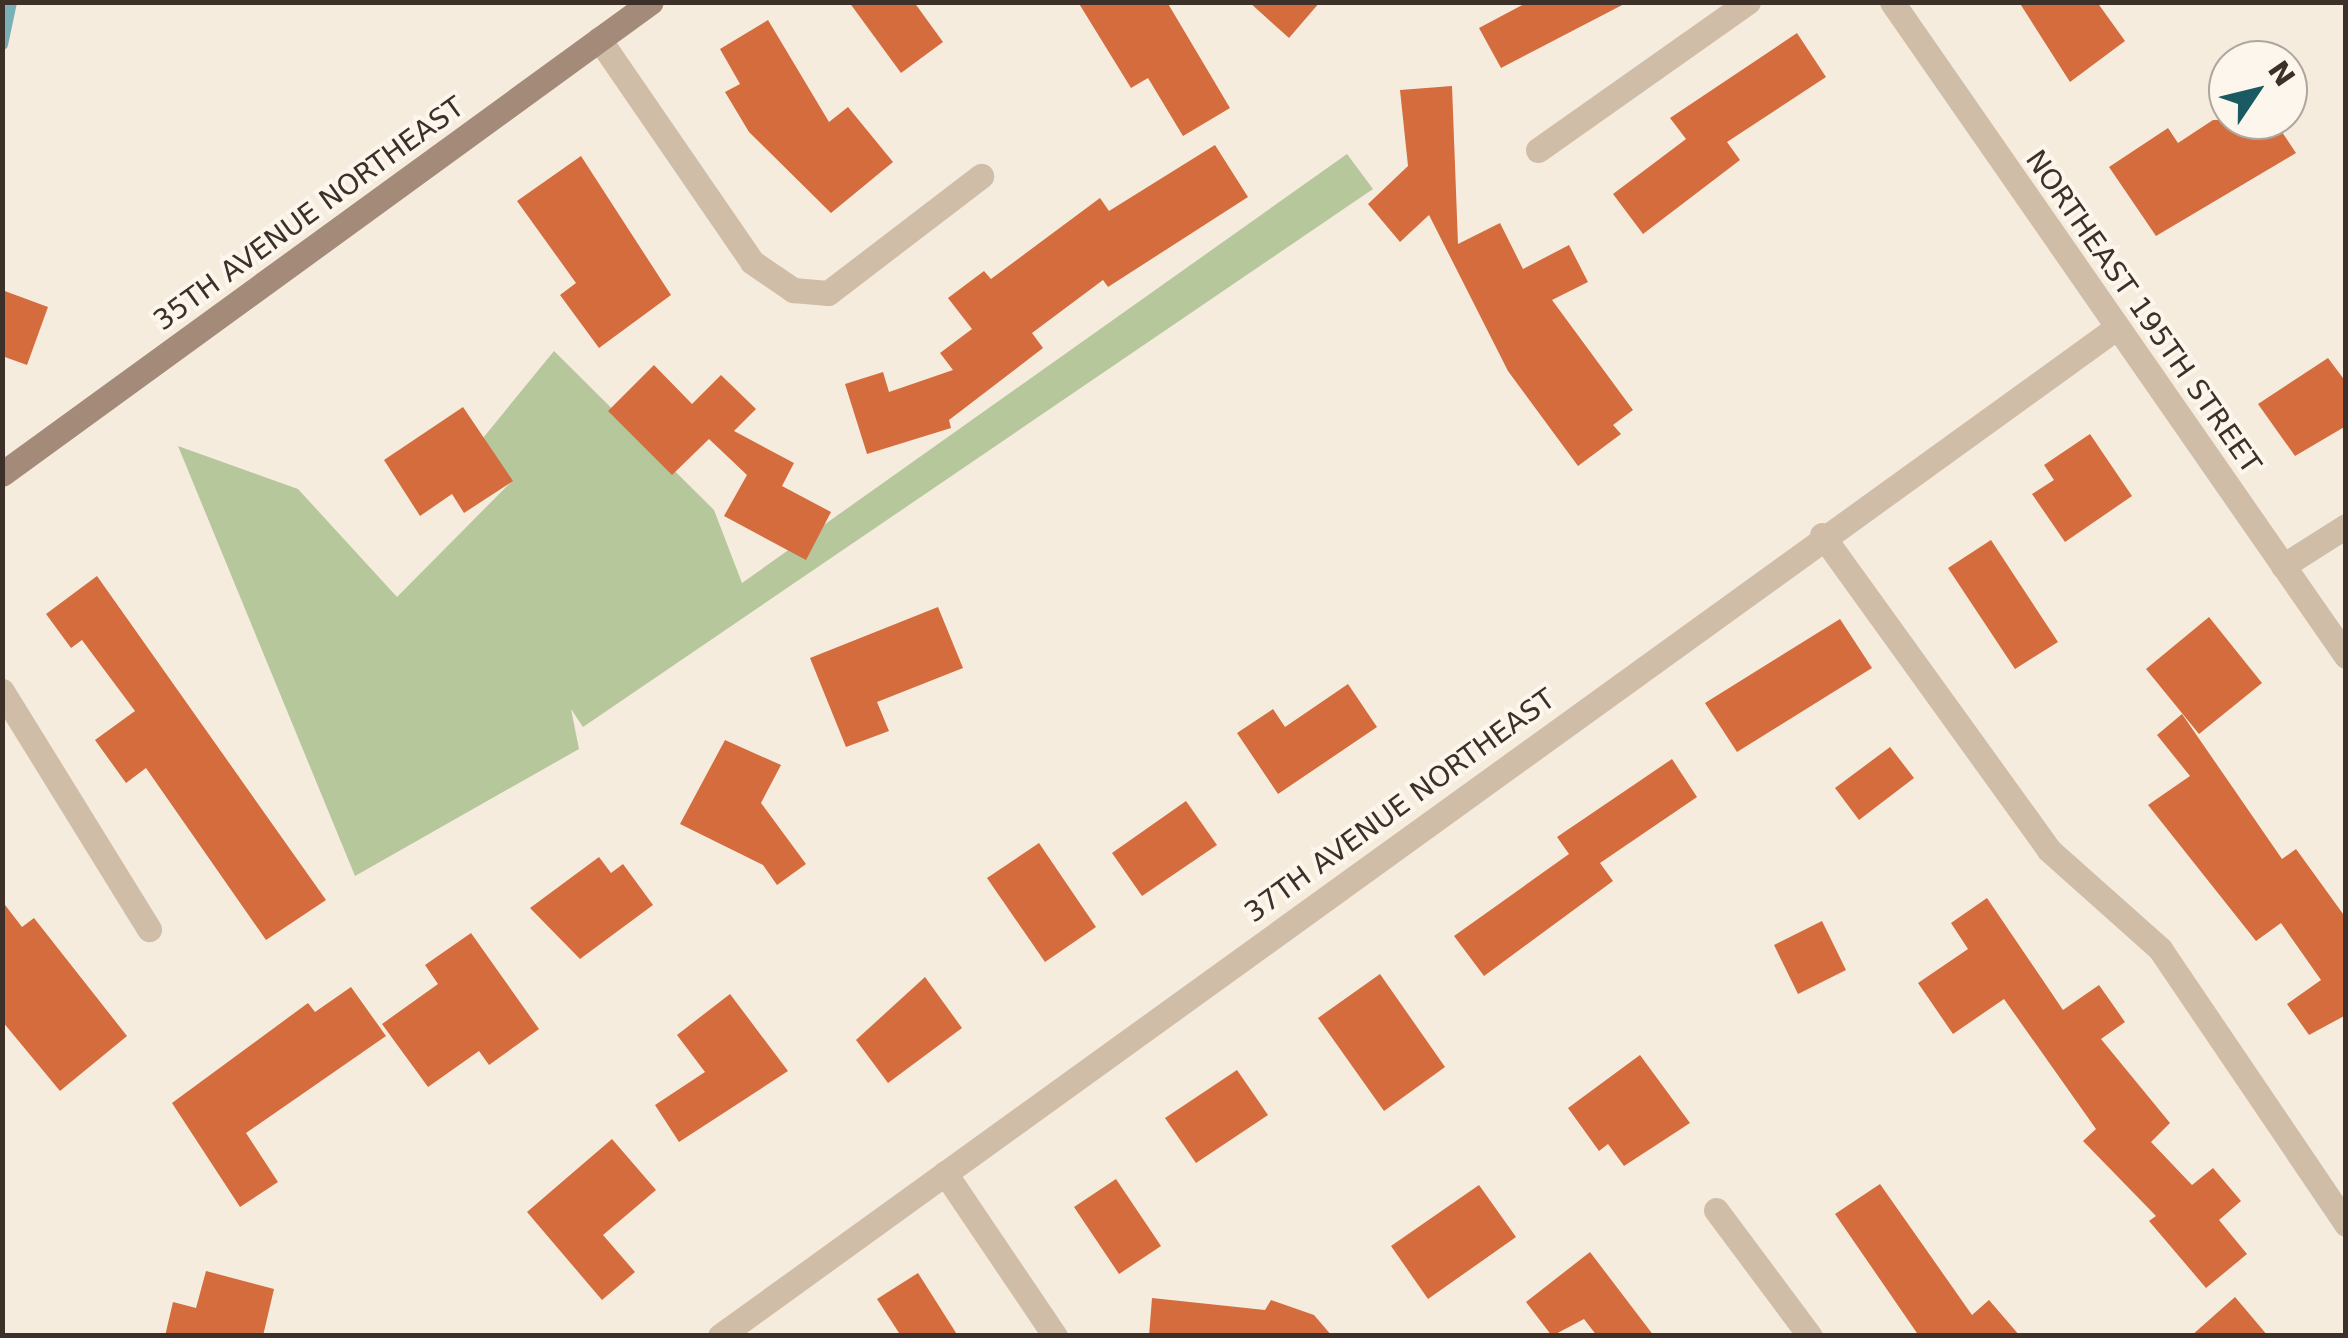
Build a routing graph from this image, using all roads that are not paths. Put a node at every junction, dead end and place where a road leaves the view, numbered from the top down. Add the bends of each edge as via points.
1 (651, 2) edge
2 (1748, 2) edge
3 (1892, 2) edge
4 (598, 40) junction
5 (1538, 150) dead end
6 (981, 176) dead end
7 (2116, 328) junction
8 (2, 474) edge
9 (2346, 526) edge
10 (1822, 535) junction
11 (2283, 566) junction
12 (2346, 656) edge
13 (2, 691) edge
14 (149, 929) dead end
15 (945, 1174) junction
16 (1716, 1210) dead end
17 (2346, 1224) edge
18 (720, 1336) edge
19 (1055, 1336) edge
20 (1810, 1336) edge

1 - 4 street, 35TH AVENUE NORTHEAST
2 - 5 street
3 - 7 street, NORTHEAST 195TH STREET
4 - 6 street via 752,262 794,290 828,293
4 - 8 street, 35TH AVENUE NORTHEAST
7 - 10 street, 37TH AVENUE NORTHEAST
7 - 11 street, NORTHEAST 195TH STREET
9 - 11 street
10 - 15 street, 37TH AVENUE NORTHEAST
10 - 17 street via 2049,850 2160,949
11 - 12 street, NORTHEAST 195TH STREET
13 - 14 street
15 - 18 street, 37TH AVENUE NORTHEAST
15 - 19 street
16 - 20 street

